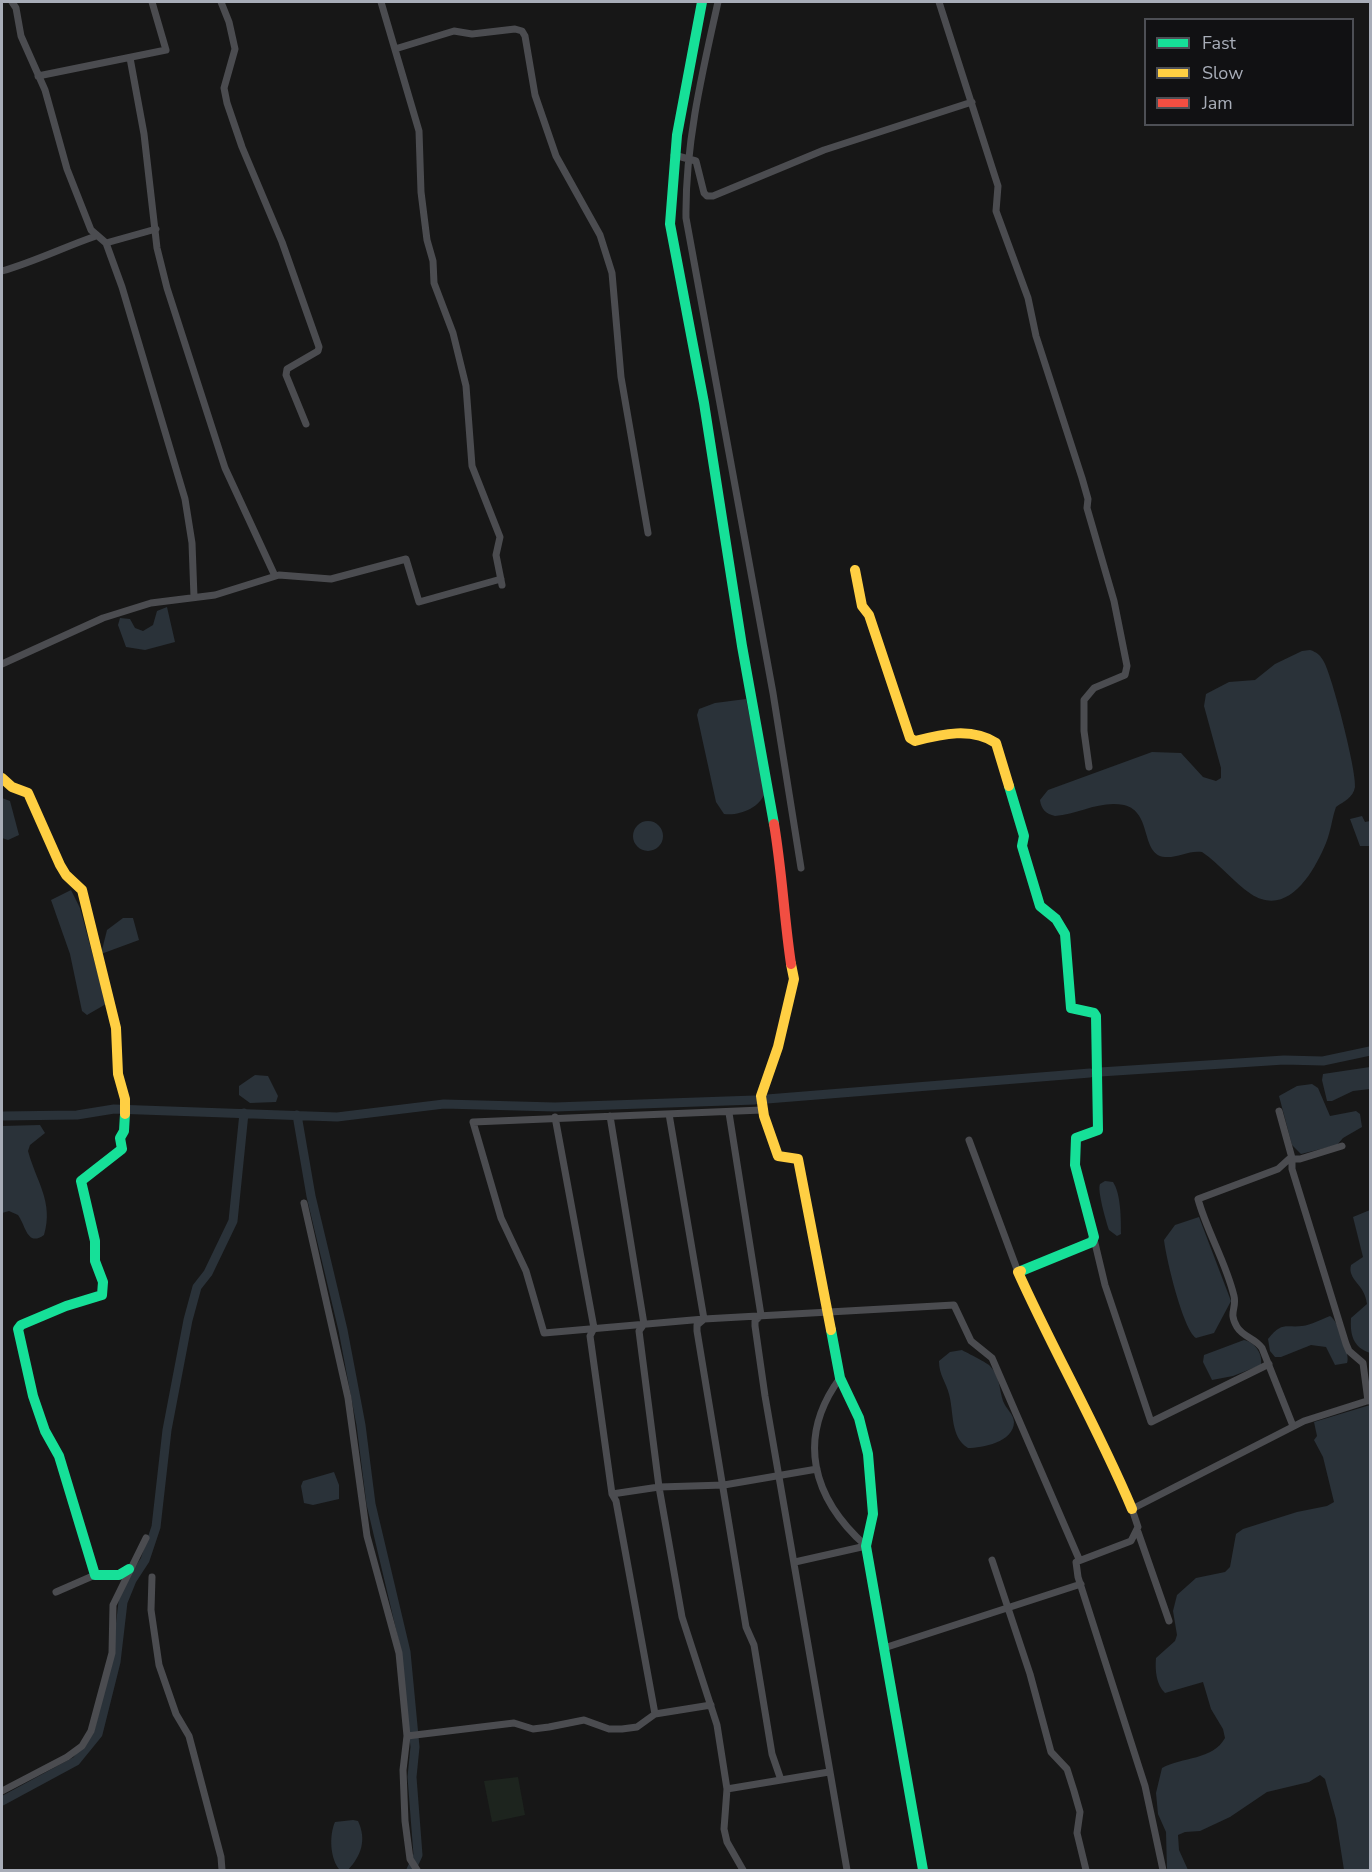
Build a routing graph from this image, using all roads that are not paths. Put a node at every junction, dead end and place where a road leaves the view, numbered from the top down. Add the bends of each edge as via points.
1 (12, 2) edge
2 (152, 2) edge
3 (221, 2) edge
4 (226, 2) edge
5 (381, 2) edge
6 (702, 2) edge
7 (718, 2) edge
8 (939, 2) edge
9 (395, 49) junction
10 (130, 58) junction
11 (38, 76) junction
12 (972, 102) junction
13 (674, 155) junction
14 (690, 158) junction
15 (156, 229) junction
16 (96, 236) junction
17 (106, 243) junction
18 (2, 271) edge
19 (306, 424) dead end
20 (648, 533) dead end
21 (855, 570) dead end
22 (275, 576) junction
23 (194, 597) junction
24 (2, 664) edge
25 (1089, 766) dead end
26 (2, 777) edge
27 (801, 868) dead end
28 (762, 1110) junction
29 (1279, 1111) dead end
30 (729, 1113) junction
31 (669, 1114) junction
32 (610, 1116) junction
33 (555, 1117) junction
34 (969, 1140) dead end
35 (1342, 1146) dead end
36 (1292, 1158) junction
37 (304, 1203) dead end
38 (1094, 1237) junction
39 (1018, 1272) junction
40 (829, 1312) junction
41 (761, 1315) junction
42 (704, 1318) junction
43 (644, 1324) junction
44 (594, 1328) junction
45 (1269, 1364) junction
46 (840, 1378) junction
47 (1370, 1400) edge
48 (1293, 1426) junction
49 (817, 1469) junction
50 (780, 1476) junction
51 (724, 1485) junction
52 (659, 1487) junction
53 (612, 1494) junction
54 (1132, 1509) junction
55 (1137, 1532) junction
56 (146, 1538) dead end
57 (866, 1546) junction
58 (1079, 1559) junction
59 (992, 1560) dead end
60 (795, 1562) junction
61 (129, 1569) junction
62 (95, 1575) junction
63 (152, 1577) dead end
64 (1081, 1584) junction
65 (56, 1592) dead end
66 (1009, 1609) junction
67 (1169, 1621) dead end
68 (884, 1648) junction
69 (711, 1705) junction
70 (655, 1714) junction
71 (407, 1736) junction
72 (829, 1772) junction
73 (781, 1780) junction
74 (727, 1789) junction
75 (2, 1791) edge
76 (222, 1870) edge
77 (417, 1870) edge
78 (742, 1870) edge
79 (847, 1870) edge
80 (923, 1870) edge
81 (1086, 1870) edge
82 (1163, 1870) edge

1 - 11 street via 26,52
2 - 10 street via 166,50
3 - 4 street
3 - 19 street via 235,50 224,87 227,103 319,347 287,369
5 - 9 street
6 - 13 street
7 - 14 street via 701,79
8 - 12 street
9 - 20 street via 454,31 472,34 514,29 525,36 535,95 556,156 600,235 612,273 621,377
9 - 22 street via 419,131 427,240 434,283 453,333 466,386 472,466 500,537 496,555 501,582 419,602 406,560 331,579
10 - 11 street
10 - 15 street
11 - 16 street via 67,169
12 - 14 street via 824,150 713,195 704,193 696,161
12 - 25 street via 998,186 996,211 1032,310 1036,336 1088,499 1087,508 1114,601 1127,666 1125,675 1094,688 1083,700
13 - 14 street
13 - 28 street via 670,224 674,258 704,403 742,646 780,849 786,932 793,964 793,990 763,1086
14 - 27 street via 686,197 690,250 739,499
15 - 17 street
15 - 22 street via 167,288 217,446
16 - 17 street
16 - 18 street
17 - 23 street via 185,499
21 - 38 street via 862,606 869,615 910,738 982,734 996,743 1040,906 1056,919 1065,934 1071,1008 1096,1016 1098,1130 1076,1138 1074,1155
22 - 23 street via 214,595
23 - 24 street via 117,613
26 - 62 street via 12,787 28,793 60,865 82,890 112,1011 118,1074 125,1099 122,1149 81,1182 86,1216 94,1236 94,1258 104,1281 102,1295 66,1306 18,1329 40,1412 59,1456
28 - 30 street
28 - 40 street via 778,1156 798,1159
29 - 36 street
30 - 31 street
30 - 41 street
31 - 32 street
31 - 42 street
32 - 33 street
32 - 43 street
33 - 44 street
33 - 44 street via 473,1122 501,1218 526,1270 544,1333
34 - 39 street
35 - 36 street
36 - 45 street via 1278,1169 1198,1199 1234,1295 1234,1322 1257,1341
36 - 47 street via 1346,1344 1363,1363
37 - 71 street via 348,1398 367,1536 399,1653
38 - 39 street via 1092,1242
38 - 45 street via 1105,1285 1150,1422
39 - 54 street via 1073,1389 1107,1450
40 - 41 street
40 - 46 street
40 - 58 street via 954,1305 971,1341 992,1359
41 - 42 street
41 - 50 street via 755,1326
42 - 43 street
42 - 51 street via 697,1331
43 - 44 street
43 - 52 street via 639,1331
44 - 53 street via 590,1336
45 - 48 street
46 - 49 street via 818,1418 814,1447
46 - 57 street via 859,1418 868,1458 873,1513
47 - 48 street
48 - 54 street
49 - 50 street
49 - 57 street via 835,1513
50 - 51 street
50 - 60 street
51 - 52 street
51 - 73 street via 746,1627 754,1645 772,1754
52 - 53 street
52 - 69 street via 682,1617
53 - 70 street
54 - 55 street
55 - 58 street via 1126,1543
55 - 67 street
56 - 61 street
57 - 60 street
57 - 68 street
58 - 64 street via 1075,1567
59 - 66 street
60 - 72 street
61 - 62 street via 119,1575
61 - 75 street via 113,1605 112,1653 91,1731 82,1746 67,1757
62 - 65 street
63 - 76 street via 151,1610 159,1665 195,1754
64 - 66 street
64 - 82 street via 1145,1786
66 - 68 street
66 - 81 street via 1051,1752 1067,1769 1074,1791 1080,1812 1077,1833
68 - 80 street
69 - 70 street
69 - 74 street
70 - 71 street via 637,1727 622,1729 584,1720 549,1727 514,1723
71 - 77 street via 403,1794 410,1858
72 - 73 street
72 - 79 street
73 - 74 street
74 - 78 street via 724,1829

